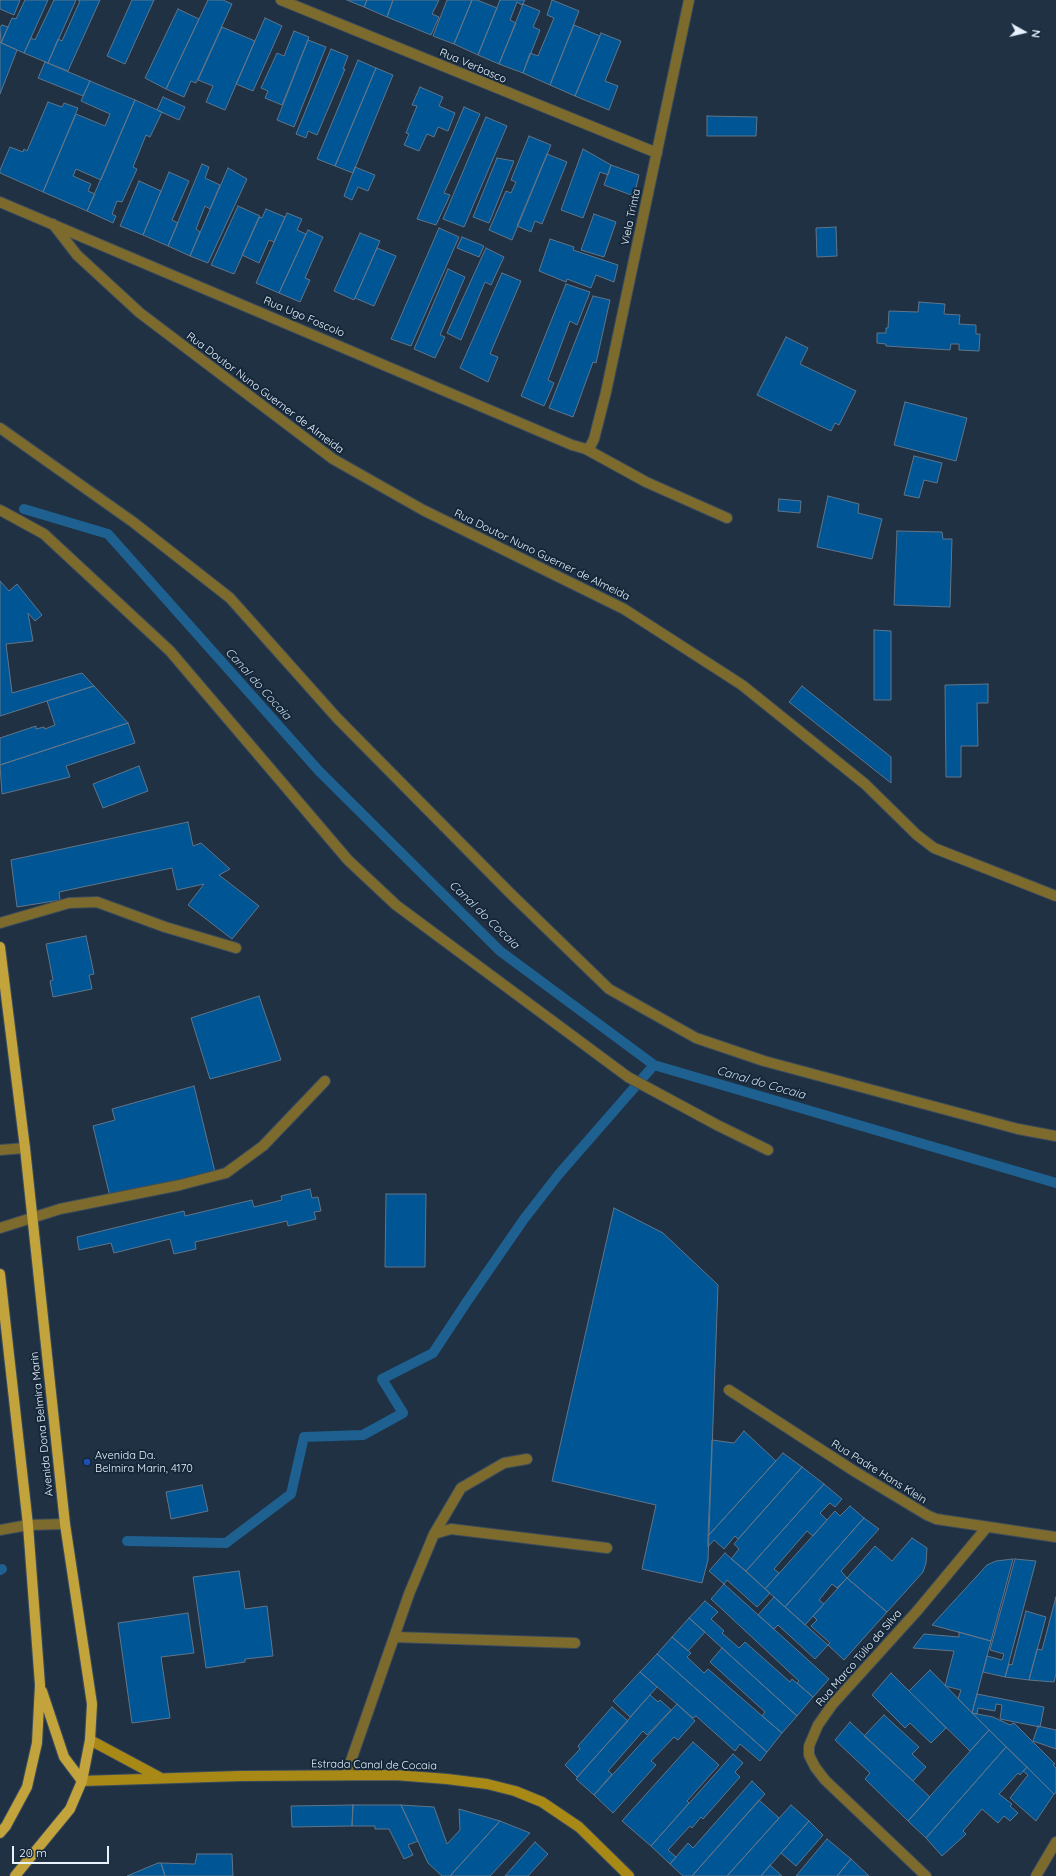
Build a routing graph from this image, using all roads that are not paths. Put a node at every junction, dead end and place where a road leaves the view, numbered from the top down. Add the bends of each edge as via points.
1 (281, 0) edge
2 (690, 0) edge
3 (657, 154) junction
4 (0, 202) edge
5 (53, 224) junction
6 (0, 428) edge
7 (586, 448) junction
8 (0, 510) edge
9 (727, 518) dead end
10 (1056, 896) edge
11 (0, 923) edge
12 (0, 947) edge
13 (236, 948) dead end
14 (325, 1081) dead end
15 (1056, 1136) edge
16 (24, 1148) junction
17 (0, 1150) edge
18 (768, 1150) dead end
19 (32, 1217) junction
20 (0, 1228) edge
21 (0, 1274) edge
22 (730, 1390) dead end
23 (527, 1459) dead end
24 (65, 1524) junction
25 (28, 1525) junction
26 (987, 1527) junction
27 (0, 1530) edge
28 (434, 1534) junction
29 (1056, 1537) edge
30 (607, 1548) dead end
31 (394, 1637) junction
32 (575, 1642) dead end
33 (40, 1685) junction
34 (90, 1740) junction
35 (346, 1775) junction
36 (160, 1778) junction
37 (82, 1781) junction
38 (0, 1833) edge
39 (1056, 1842) edge
40 (15, 1876) edge
41 (629, 1876) edge
42 (926, 1876) edge
43 (1036, 1876) edge

1 - 3 street, Rua Verbasco
2 - 3 street, Viela Trinta
3 - 7 street, Viela Trinta via 594,439 590,447
4 - 5 street, Rua Ugo Foscolo
5 - 7 street, Rua Ugo Foscolo via 572,445
5 - 10 street, Rua Doutor Nuno Guerner de Almeida via 77,255 140,313 333,459 423,510 624,609 742,685 865,784 917,835 934,848
6 - 15 street via 133,522 230,598 337,718 510,893 609,988 696,1038 764,1061 1018,1129
7 - 9 street, Rua Ugo Foscolo via 646,482
8 - 18 street via 44,534 170,651 348,860 396,906 628,1077
11 - 13 street via 69,903 97,902 165,927
12 - 16 main road, Avenida Dona Belmira Marin
14 - 19 street via 263,1146 226,1173
16 - 17 street
16 - 19 main road, Avenida Dona Belmira Marin
19 - 20 street
19 - 24 main road, Avenida Dona Belmira Marin
21 - 25 main road
22 - 26 street, Rua Padre Hans Klein via 909,1506 936,1519
23 - 28 street via 504,1463 460,1488
24 - 25 street
24 - 34 main road, Avenida Dona Belmira Marin via 92,1704
25 - 27 street
25 - 33 main road
26 - 29 street, Rua Padre Hans Klein
26 - 42 street, Rua Marco Túlio da Silva via 917,1611 832,1705 818,1725 809,1746 809,1755 825,1780
28 - 30 street via 452,1529
28 - 31 street
31 - 32 street
31 - 35 street
33 - 37 main road via 64,1757
33 - 38 main road via 37,1743 27,1787
34 - 36 main road, Estrada Canal de Cocaia
34 - 37 main road, Avenida Dona Belmira Marin
35 - 36 main road, Estrada Canal de Cocaia
35 - 41 main road, Estrada Canal de Cocaia via 447,1779 487,1784 515,1791 542,1802 579,1827
36 - 37 main road, Estrada Canal de Cocaia
37 - 40 main road, Avenida Dona Belmira Marin via 70,1809
39 - 43 street

